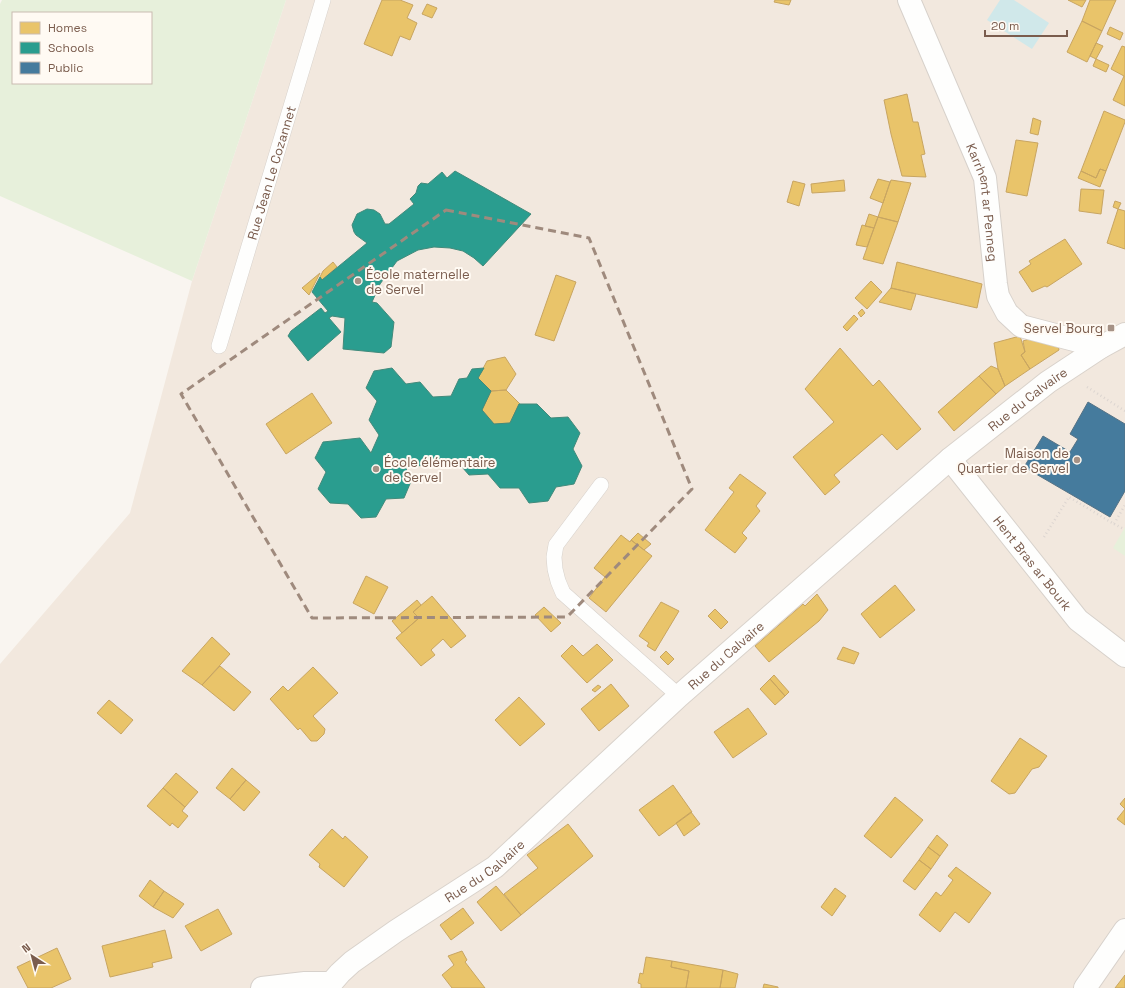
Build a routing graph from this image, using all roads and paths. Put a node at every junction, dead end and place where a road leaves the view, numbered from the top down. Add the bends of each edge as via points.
1 (322, 0) edge
2 (909, 0) edge
3 (1125, 334) edge
4 (219, 346) dead end
5 (1101, 347) junction
6 (1062, 372) junction
7 (1125, 411) edge
8 (950, 459) junction
9 (601, 485) dead end
10 (1125, 505) edge
11 (1114, 524) junction
12 (1124, 529) dead end
13 (1040, 542) dead end
14 (1125, 656) edge
15 (679, 696) junction
16 (1125, 930) edge
17 (329, 985) edge
18 (262, 988) edge
19 (1085, 988) edge

1 - 4 lane, Rue Jean Le Cozannet
2 - 5 street, Karrhent ar Penneg via 985,178 996,284 1001,302 1021,326
3 - 5 street, Rue du Calvaire
5 - 6 street, Rue du Calvaire
6 - 7 path
6 - 8 street, Rue du Calvaire
8 - 14 street, Hent Bras ar Bourk via 1078,620
8 - 15 street, Rue du Calvaire
9 - 15 lane via 556,545 554,558 558,582 563,592
10 - 11 path
11 - 12 path
11 - 13 path via 1069,497
15 - 17 street, Rue du Calvaire via 495,867 352,962
16 - 19 street
17 - 18 street via 305,983

